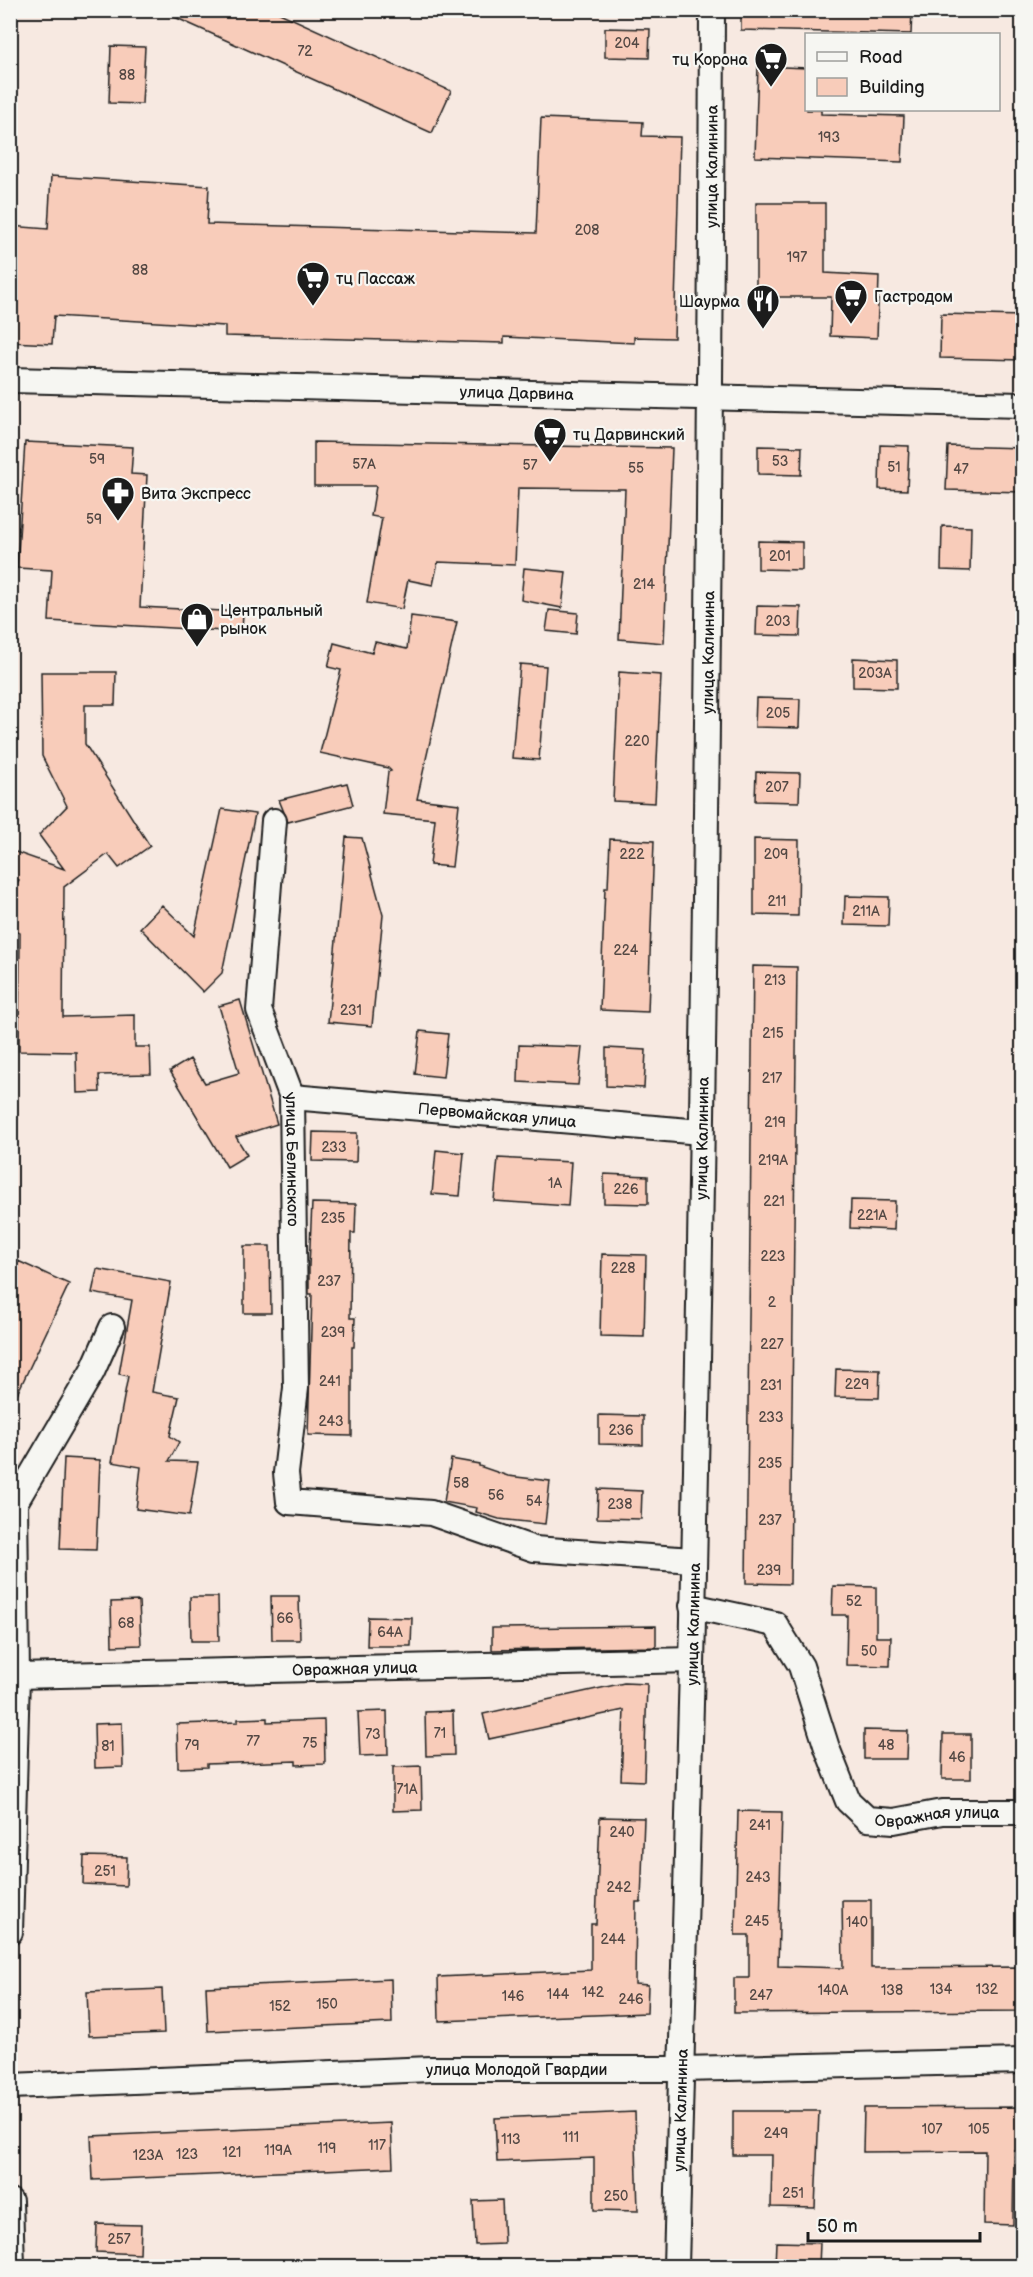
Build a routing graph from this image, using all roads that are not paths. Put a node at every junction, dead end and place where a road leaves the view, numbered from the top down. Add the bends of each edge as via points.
1 (712, 10) edge
2 (10, 380) edge
3 (711, 395) junction
4 (1023, 405) edge
5 (274, 821) dead end
6 (292, 1096) junction
7 (701, 1132) junction
8 (112, 1327) dead end
9 (693, 1560) junction
10 (692, 1606) junction
11 (692, 1660) junction
12 (18, 1676) junction
13 (1023, 1812) edge
14 (10, 1932) edge
15 (1023, 2061) edge
16 (681, 2069) junction
17 (10, 2086) edge
18 (10, 2201) edge
19 (12, 2266) edge
20 (676, 2266) edge

1 - 3 street, улица Калинина
2 - 3 street, улица Дарвина
3 - 4 street, улица Дарвина
3 - 7 street, улица Калинина
5 - 6 street, улица Белинского via 259,1010
6 - 7 street, Первомайская улица
6 - 9 street, улица Белинского via 296,1388 286,1473 289,1502 431,1513 534,1549
7 - 9 street, улица Калинина
8 - 12 street via 92,1372 15,1503
9 - 10 street, улица Калинина
10 - 11 street, улица Калинина
10 - 13 street, Овражная улица via 775,1624 801,1666 848,1801 867,1819 894,1821 942,1812
11 - 12 street, Овражная улица
11 - 16 street, улица Калинина
12 - 14 street
15 - 16 street, улица Молодой Гвардии
16 - 17 street, улица Молодой Гвардии via 431,2069
16 - 20 street, улица Калинина
18 - 19 street

